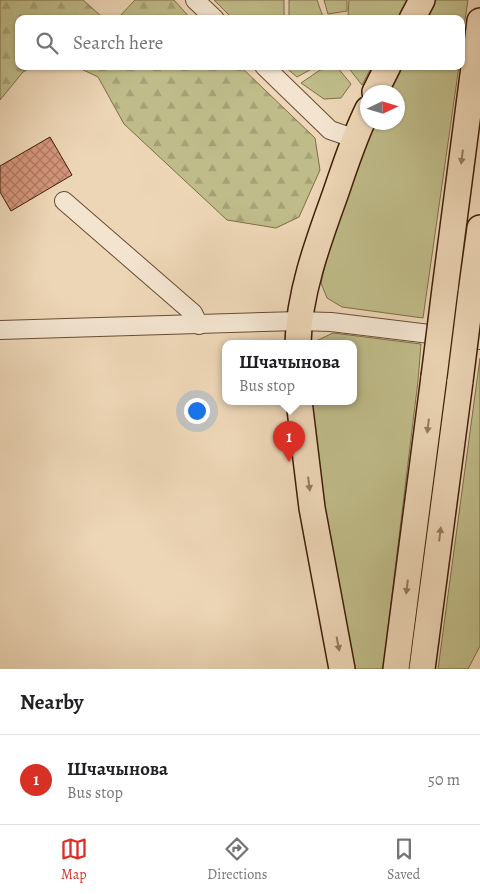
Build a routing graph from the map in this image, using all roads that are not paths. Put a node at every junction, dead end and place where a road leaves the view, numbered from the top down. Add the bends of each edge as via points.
1 (195, 0) edge
2 (422, 0) edge
3 (211, 15) edge
4 (414, 15) edge
5 (480, 22) edge
6 (268, 70) edge
7 (386, 70) edge
8 (378, 85) edge
9 (360, 124) edge
10 (353, 138) junction
11 (64, 202) dead end
12 (480, 228) edge
13 (199, 325) junction
14 (0, 330) edge
15 (298, 332) edge
16 (480, 340) edge
17 (299, 405) edge
18 (342, 669) edge
19 (396, 669) edge
20 (422, 669) edge

1 - 3 street
2 - 4 highway
5 -> 19 highway, bridge
6 - 10 street via 330,130
7 - 8 highway
9 - 10 highway
10 - 15 highway via 320,236
11 - 13 street via 193,313
20 -> 12 highway, bridge
13 - 14 street
13 - 15 street
15 - 16 street via 331,322
17 -> 18 highway via 312,508

